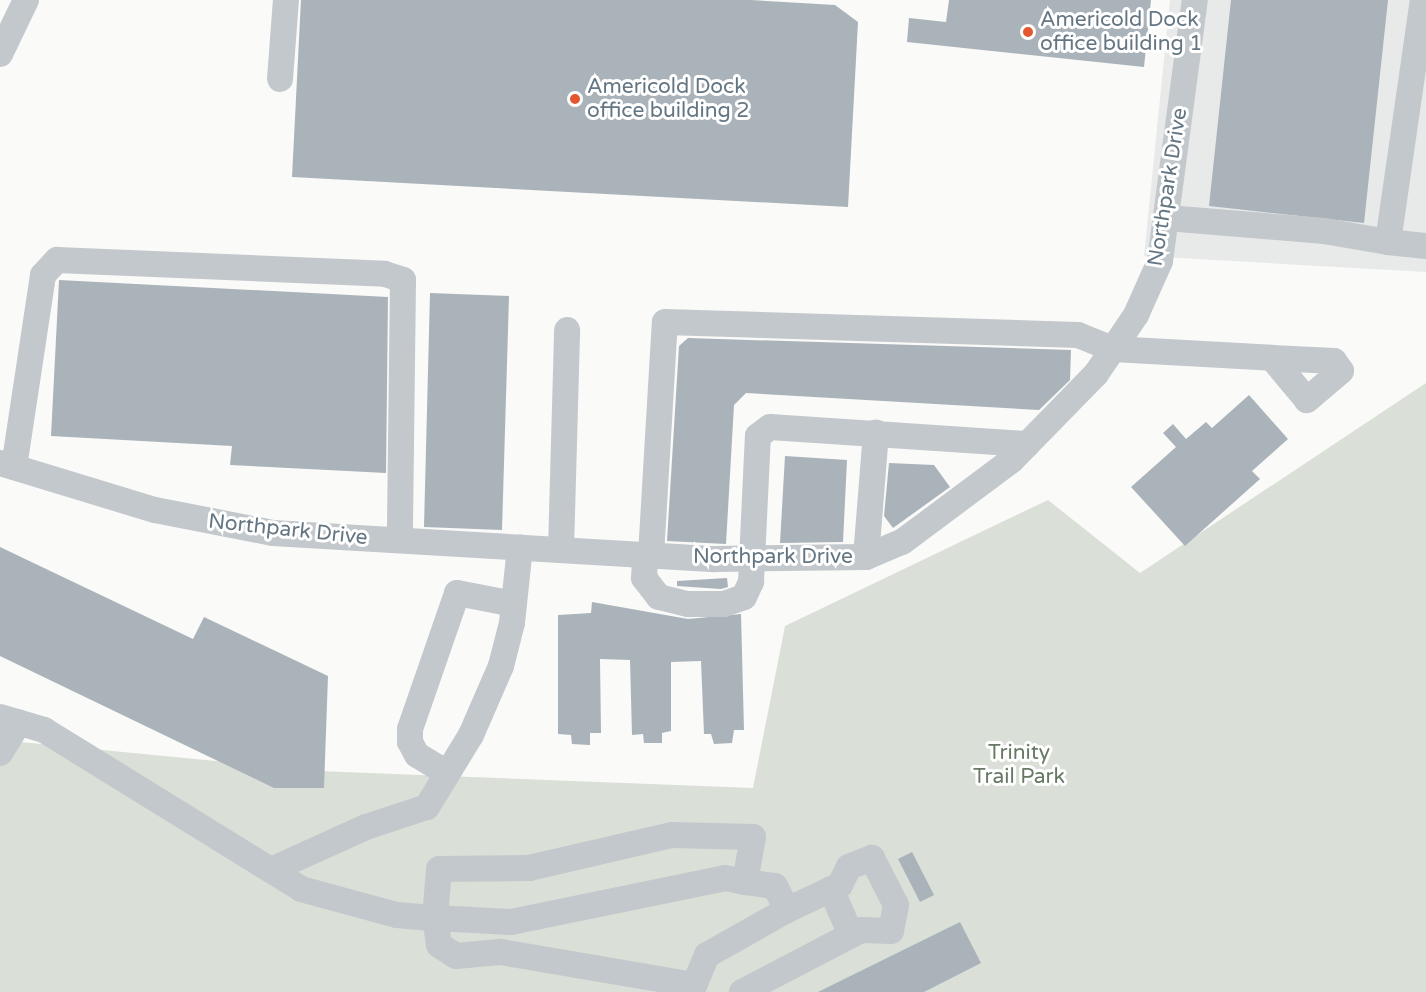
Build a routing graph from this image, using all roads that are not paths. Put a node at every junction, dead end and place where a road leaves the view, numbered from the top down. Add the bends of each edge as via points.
1 (26, 0) edge
2 (286, 0) edge
3 (1195, 0) edge
4 (1423, 0) edge
5 (0, 54) edge
6 (280, 79) dead end
7 (1167, 218) junction
8 (1388, 242) junction
9 (1426, 246) edge
10 (567, 330) dead end
11 (1113, 349) junction
12 (1272, 358) dead end
13 (876, 432) junction
14 (1027, 444) junction
15 (7, 465) edge
16 (400, 540) junction
17 (520, 547) junction
18 (561, 550) junction
19 (648, 555) junction
20 (866, 557) junction
21 (752, 558) junction
22 (514, 604) junction
23 (9, 720) edge
24 (0, 753) edge
25 (447, 773) junction
26 (271, 870) junction
27 (745, 882) junction
28 (831, 889) junction
29 (787, 910) junction
30 (435, 918) junction
31 (851, 935) junction
32 (706, 988) edge
33 (742, 992) edge

1 - 5 street
2 - 6 street
3 - 7 street, Northpark Drive
4 - 8 street
7 - 8 street via 1324,231
7 - 11 street, Northpark Drive via 1160,261 1136,315
8 - 9 street
10 - 18 street
11 - 12 street
11 - 14 street, Northpark Drive via 1096,374
11 - 19 street via 1078,335 665,322
13 - 14 street
13 - 20 street
13 - 21 street via 770,427 758,436
14 - 20 street, Northpark Drive via 942,514 902,542
15 - 16 street, Northpark Drive via 209,523 273,533
15 - 16 street via 43,275 57,260 385,274 403,280
16 - 17 street, Northpark Drive
17 - 18 street, Northpark Drive
17 - 22 street
18 - 19 street, Northpark Drive
19 - 21 street, Northpark Drive
19 - 21 street via 649,590 688,604 724,603 744,597 751,582
20 - 21 street, Northpark Drive
22 - 25 street via 501,666 471,735
22 - 25 street via 457,593 410,729 410,742 417,755
23 - 24 street
23 - 26 street via 44,730
25 - 26 street via 427,807 366,827
26 - 30 street via 301,889 397,915
27 - 29 street via 775,886
27 - 30 street via 725,878 511,922
27 - 30 street via 753,837 672,835 529,868 439,869
28 - 29 street
28 - 31 street
28 - 31 street via 840,885 849,867 872,858 896,905 891,931 861,930
29 - 32 street via 707,955
30 - 32 street via 440,945 456,956 500,952
31 - 33 street

